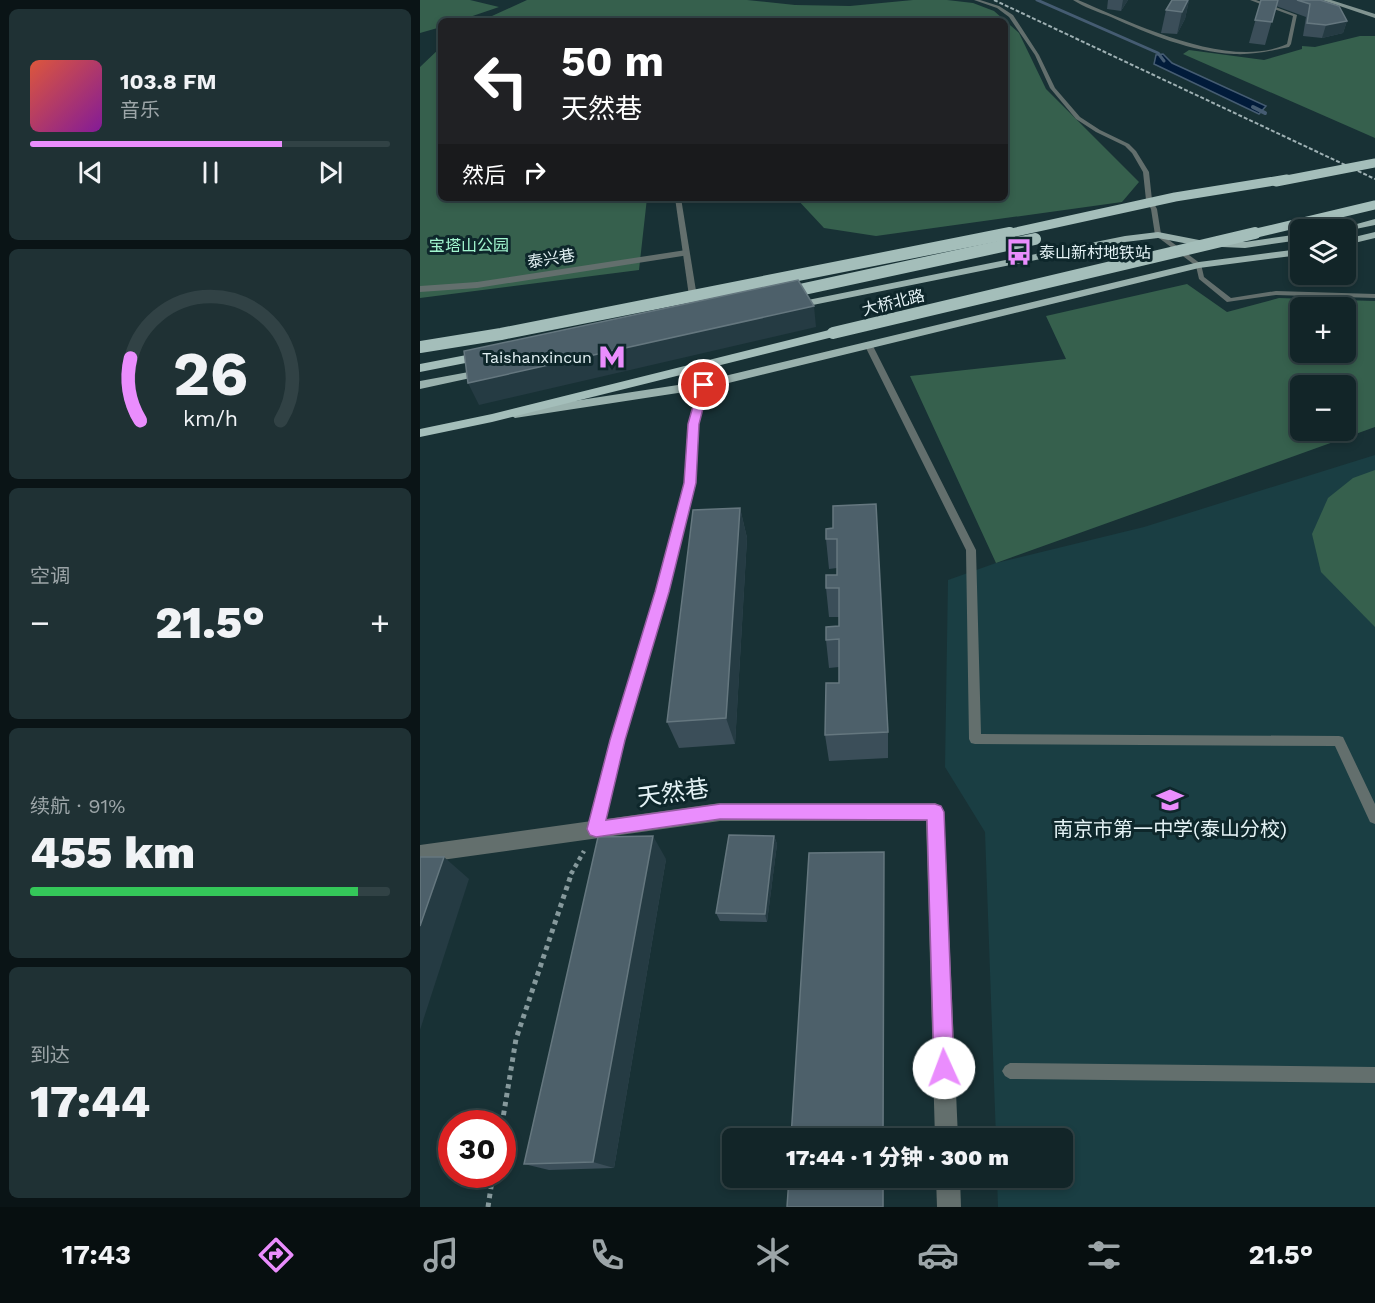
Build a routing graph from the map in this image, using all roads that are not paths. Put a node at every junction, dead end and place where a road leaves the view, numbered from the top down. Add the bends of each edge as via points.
1 (976, 0) edge
2 (1075, 0) edge
3 (1252, 0) edge
4 (1325, 0) edge
5 (1344, 0) edge
6 (1375, 10) edge
7 (1375, 16) edge
8 (1375, 163) edge
9 (1287, 180) junction
10 (678, 201) edge
11 (1375, 205) edge
12 (1375, 222) edge
13 (1356, 226) edge
14 (1158, 235) junction
15 (1375, 236) edge
16 (1290, 238) edge
17 (1356, 240) edge
18 (686, 253) junction
19 (1290, 253) edge
20 (1199, 265) junction
21 (420, 289) edge
22 (772, 296) edge
23 (1375, 296) edge
24 (787, 308) edge
25 (695, 313) edge
26 (869, 346) junction
27 (420, 347) edge
28 (502, 352) edge
29 (420, 368) edge
30 (495, 369) edge
31 (420, 385) edge
32 (704, 385) junction
33 (492, 418) junction
34 (420, 433) edge
35 (1375, 818) edge
36 (596, 829) junction
37 (420, 854) edge
38 (1010, 1071) dead end
39 (1375, 1075) edge
40 (947, 1128) edge
41 (948, 1188) edge
42 (949, 1207) edge

1 - 14 lane via 1011,16 1053,88 1078,117 1134,152 1146,172
2 - 3 lane via 1175,42 1251,53 1287,46 1294,15
4 - 7 main road
5 - 6 main road
8 - 9 highway, 大桥北路, bridge
9 - 22 highway, 大桥北路, bridge
9 - 27 highway, bridge via 1175,197 1052,225
10 - 18 lane
11 - 33 highway, 大桥北路, bridge
12 - 13 main road
14 - 16 main road via 1199,243 1245,245
14 - 20 lane
14 - 24 main road via 1090,245
15 - 17 main road
18 - 21 street, 泰兴巷 via 477,285
18 - 25 lane
19 - 20 main road
20 - 23 lane via 1201,278 1230,300 1276,293
20 - 26 main road
26 - 32 main road
26 - 35 lane via 971,550 975,739 1339,741
28 - 29 highway
30 - 31 main road
32 - 33 main road
32 - 36 lane via 693,424 690,483 617,740
33 - 34 highway, 大桥北路
36 - 37 street, 天然巷
36 - 40 street, 天然巷 via 720,812 935,812
38 - 39 lane
41 - 42 street

